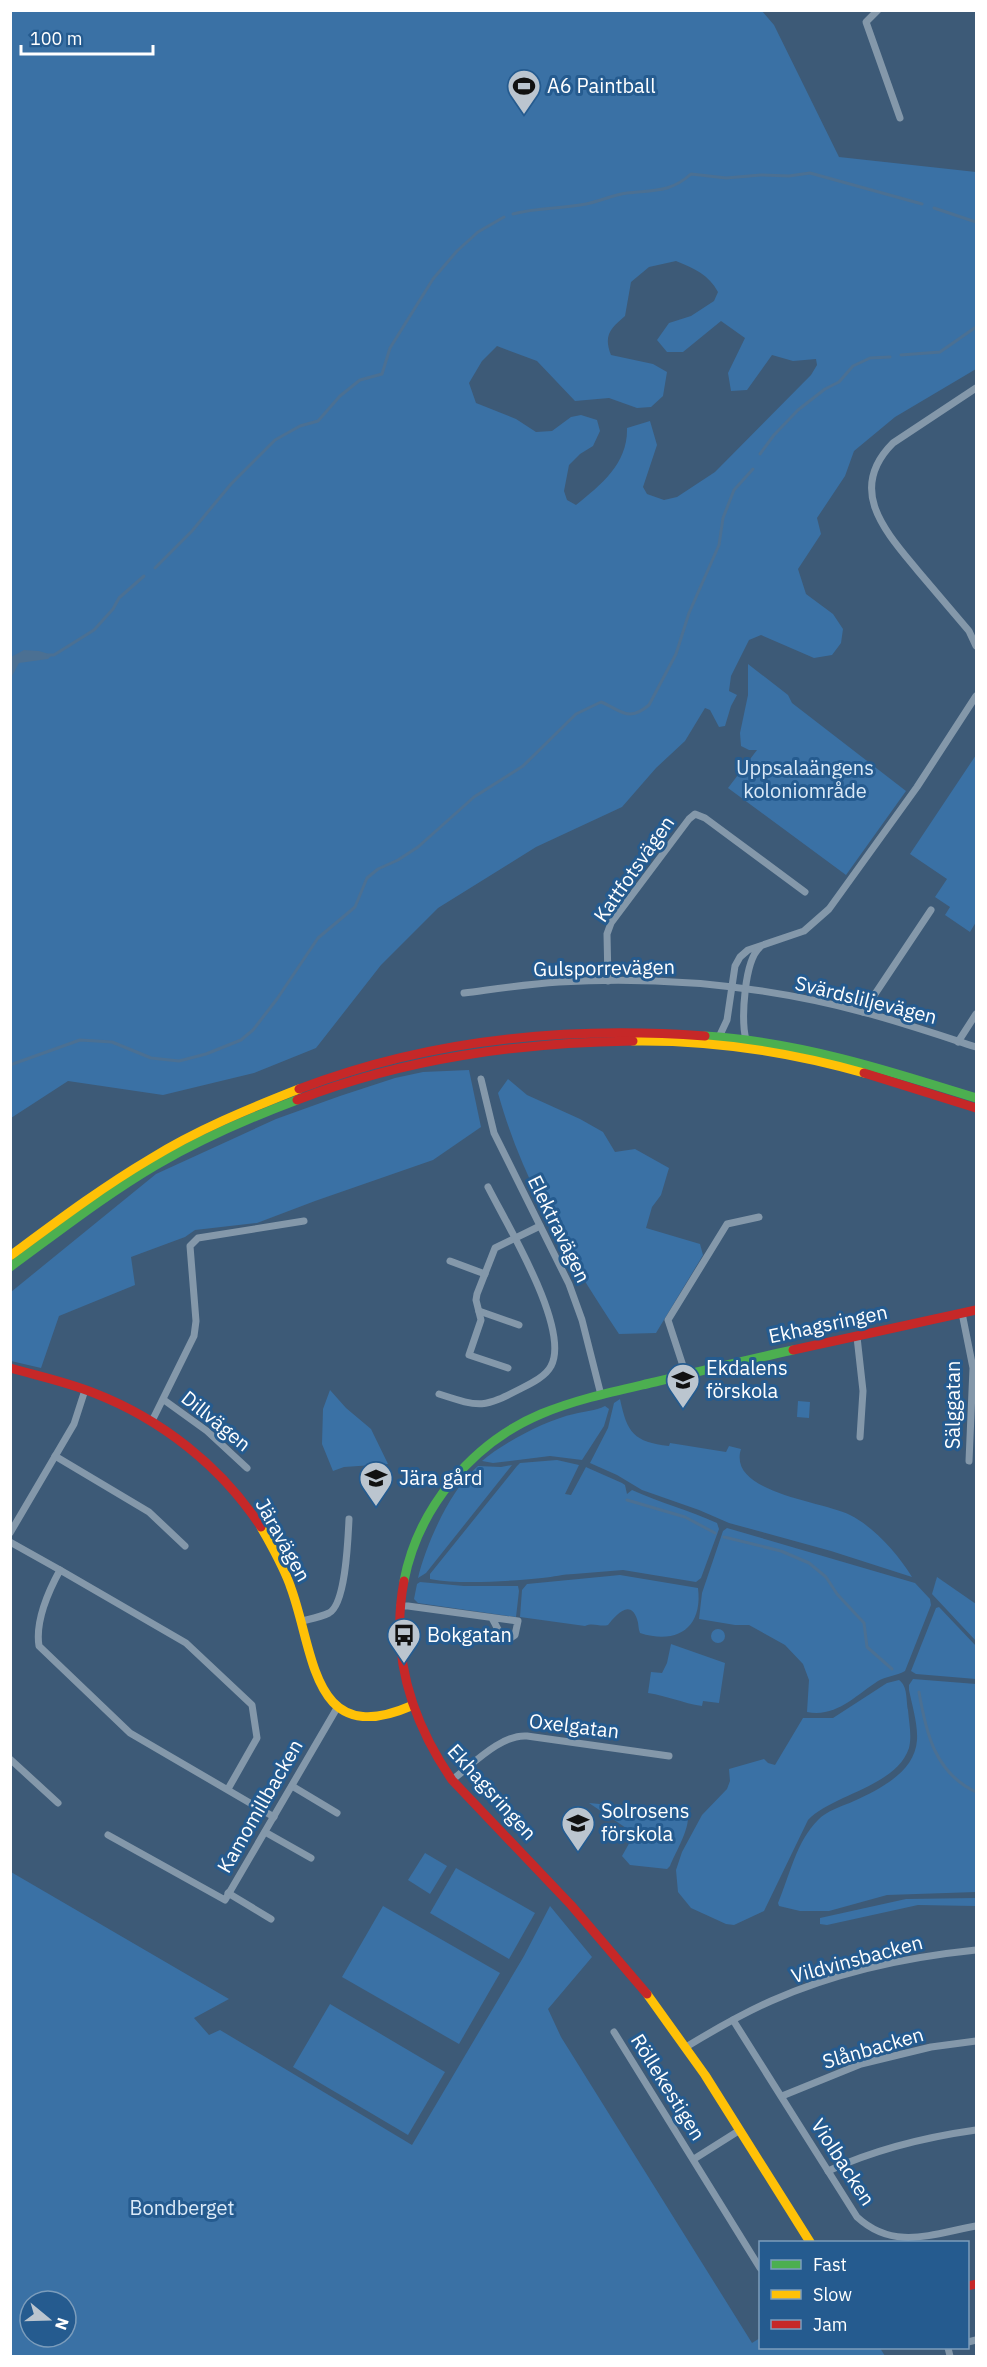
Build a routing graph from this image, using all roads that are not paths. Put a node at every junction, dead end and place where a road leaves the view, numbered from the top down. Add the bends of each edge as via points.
1 (878, 10) edge
2 (900, 118) dead end
3 (976, 388) edge
4 (976, 646) edge
5 (976, 696) edge
6 (806, 892) dead end
7 (931, 910) dead end
8 (762, 945) junction
9 (608, 981) junction
10 (732, 988) junction
11 (746, 990) junction
12 (464, 993) dead end
13 (863, 1012) junction
14 (976, 1014) edge
15 (719, 1037) junction
16 (746, 1040) junction
17 (958, 1041) junction
18 (976, 1047) edge
19 (481, 1079) dead end
20 (976, 1098) edge
21 (976, 1108) edge
22 (488, 1187) dead end
23 (759, 1217) dead end
24 (304, 1221) dead end
25 (540, 1226) junction
26 (514, 1238) junction
27 (12, 1254) edge
28 (450, 1261) dead end
29 (10, 1267) edge
30 (485, 1274) junction
31 (976, 1310) edge
32 (479, 1311) junction
33 (962, 1313) junction
34 (519, 1325) dead end
35 (857, 1337) junction
36 (10, 1368) edge
37 (508, 1368) dead end
38 (686, 1375) junction
39 (85, 1390) junction
40 (439, 1394) dead end
41 (601, 1395) junction
42 (164, 1400) junction
43 (152, 1421) junction
44 (860, 1437) dead end
45 (55, 1456) junction
46 (969, 1461) dead end
47 (247, 1468) dead end
48 (348, 1519) dead end
49 (10, 1533) edge
50 (10, 1542) edge
51 (185, 1546) dead end
52 (60, 1570) junction
53 (400, 1606) junction
54 (492, 1618) dead end
55 (302, 1621) junction
56 (411, 1706) junction
57 (337, 1708) junction
58 (669, 1756) dead end
59 (10, 1759) edge
60 (452, 1780) junction
61 (292, 1786) junction
62 (228, 1789) junction
63 (58, 1803) dead end
64 (337, 1813) dead end
65 (274, 1817) junction
66 (265, 1832) junction
67 (108, 1834) dead end
68 (310, 1858) dead end
69 (228, 1893) junction
70 (271, 1919) dead end
71 (976, 1950) edge
72 (733, 2020) junction
73 (614, 2032) dead end
74 (976, 2041) edge
75 (686, 2047) junction
76 (782, 2097) junction
77 (740, 2130) junction
78 (976, 2130) edge
79 (694, 2159) junction
80 (828, 2171) junction
81 (976, 2226) edge
82 (809, 2241) edge
83 (759, 2266) edge

1 - 2 street via 866,22
3 - 4 street via 893,443 878,464 873,503 883,527 969,631
5 - 8 street via 840,896 804,931
6 - 9 street, Kattfotsvägen via 695,814 611,923 607,934
7 - 13 street
8 - 10 street via 740,957
8 - 11 street via 752,958
9 - 10 street, Gulsporrevägen
9 - 12 street, Gulsporrevägen
10 - 11 street, Gulsporrevägen
10 - 15 street via 727,1020
11 - 13 street, Svärdsliljevägen
11 - 16 street
13 - 17 street, Svärdsliljevägen
14 - 17 street
15 - 16 main road
15 - 27 main road via 634,1031 523,1036 433,1050 333,1076 249,1107 171,1146 92,1196
16 - 20 main road via 835,1056
17 - 18 street, Svärdsliljevägen
19 - 25 street, Elektravägen via 494,1132
21 - 29 main road via 834,1065 713,1045 601,1040 458,1054 356,1078 244,1119 128,1182
22 - 26 street
23 - 38 street via 727,1224 668,1320
24 - 42 street via 198,1238 193,1242 190,1246 194,1336
25 - 26 street
25 - 41 street, Elektravägen via 582,1320
26 - 30 street via 495,1248
26 - 40 street via 545,1300 555,1343 550,1368 532,1383 488,1404 466,1403
28 - 30 street
30 - 32 street via 476,1300
31 - 33 main road, Ekhagsringen
32 - 34 street
32 - 37 street via 481,1320 470,1355
33 - 35 main road, Ekhagsringen
33 - 46 street, Sälggatan via 973,1368
35 - 38 main road, Ekhagsringen
35 - 44 street via 863,1390
36 - 39 main road, Järavägen
38 - 41 main road, Ekhagsringen
39 - 43 main road, Järavägen
39 - 45 street via 74,1424
41 - 53 main road, Ekhagsringen via 527,1420 500,1436 455,1476 420,1530 404,1579
42 - 43 street
42 - 47 street, Dillvägen via 207,1431
43 - 55 main road, Järavägen via 206,1462 242,1501 286,1575
45 - 49 street
45 - 51 street via 149,1512
48 - 55 street via 339,1602 330,1613
50 - 52 street
52 - 62 street via 36,1632 39,1646 130,1732
52 - 62 street via 186,1643 252,1706 257,1738
53 - 54 street
53 - 56 main road, Ekhagsringen via 399,1641
55 - 57 main road, Järavägen via 321,1686
56 - 57 main road via 366,1719
56 - 60 main road, Ekhagsringen via 426,1740
57 - 61 street, Kamomillbacken
58 - 60 street, Oxelgatan via 515,1736 504,1740
59 - 63 street
60 - 75 main road, Ekhagsringen via 615,1954
61 - 64 street
61 - 65 street, Kamomillbacken
62 - 65 street
65 - 66 street, Kamomillbacken
66 - 68 street
66 - 69 street, Kamomillbacken
67 - 69 street, Kamomillbacken via 225,1900
69 - 70 street
71 - 72 street, Vildvinsbacken via 905,1960 844,1975 774,2000
72 - 75 street, Vildvinsbacken
72 - 76 street, Violbacken
73 - 79 street, Röllekestigen
74 - 76 street, Slånbacken via 861,2064
75 - 77 main road, Ekhagsringen
76 - 80 street, Violbacken
77 - 79 street, Röllekestigen
77 - 82 main road, Ekhagsringen
78 - 80 street via 924,2139
79 - 83 street, Röllekestigen
80 - 81 street, Violbacken via 857,2217 879,2233 915,2238

